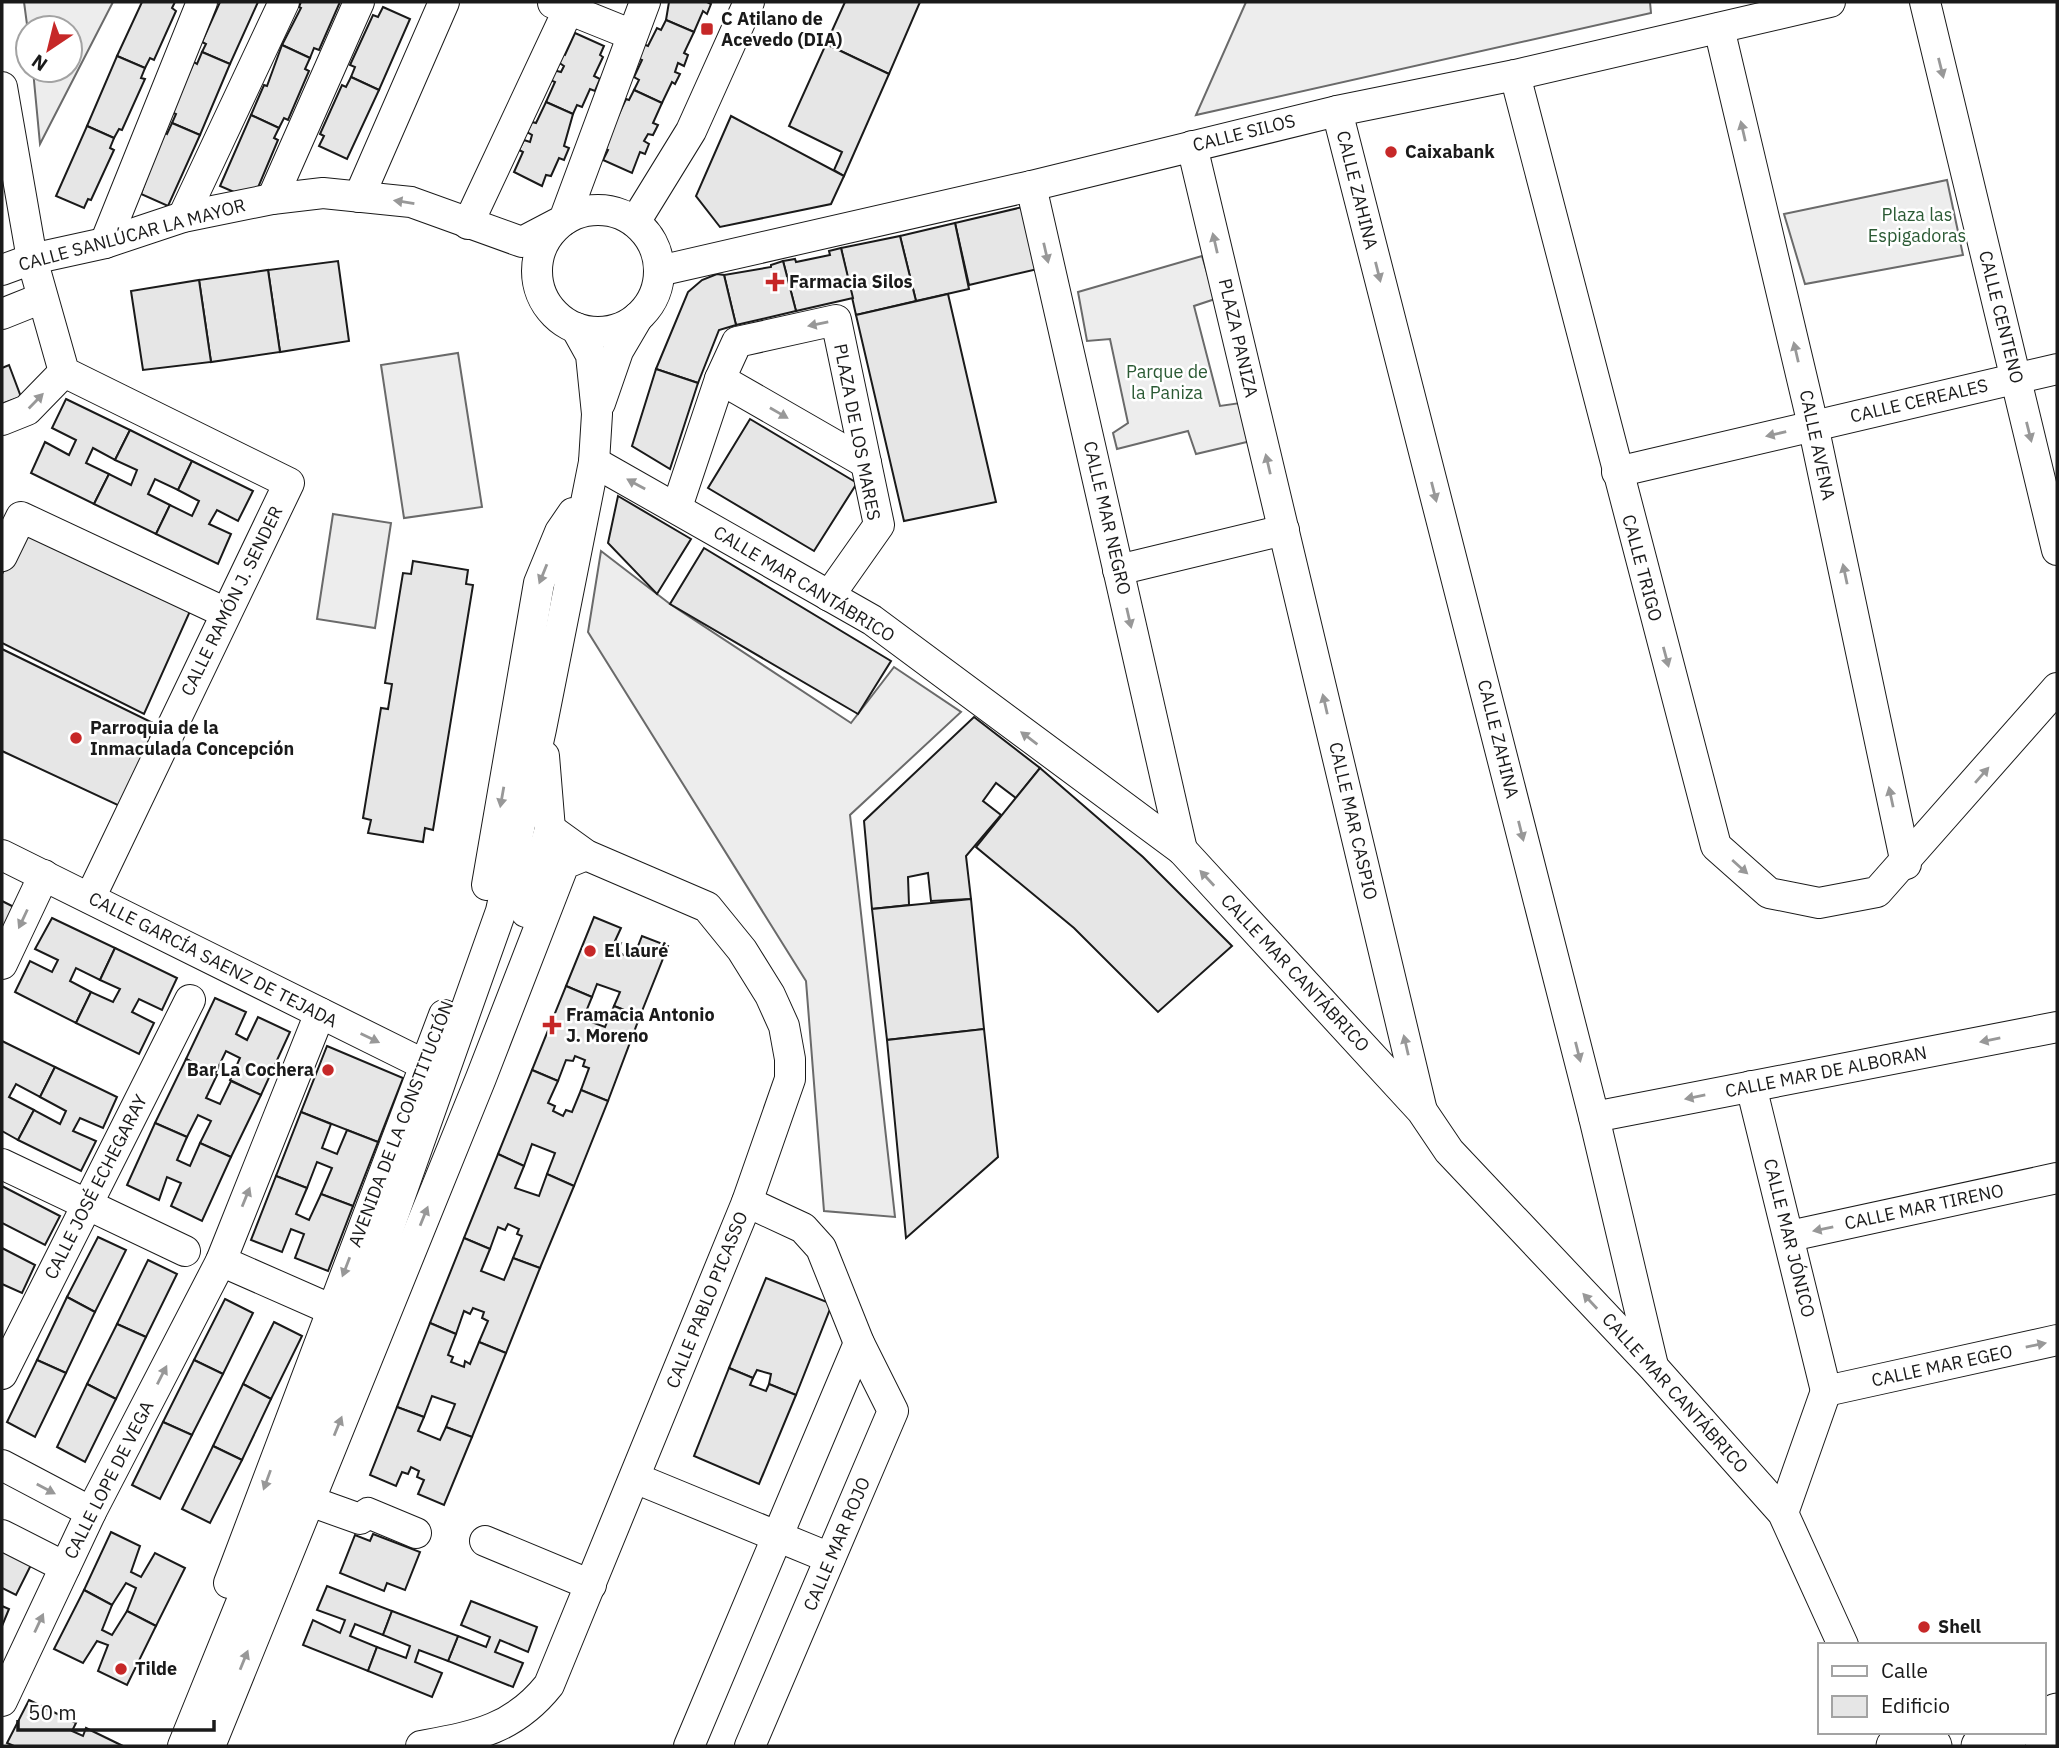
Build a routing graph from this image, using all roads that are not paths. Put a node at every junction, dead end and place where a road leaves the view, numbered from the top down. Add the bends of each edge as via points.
1 (202, 2) edge
2 (285, 2) edge
3 (359, 2) edge
4 (645, 2) edge
5 (749, 2) edge
6 (1830, 2) edge
7 (1925, 2) edge
8 (564, 4) edge
9 (434, 5) edge
10 (1785, 6) edge
11 (1719, 28) junction
12 (631, 34) junction
13 (1515, 75) junction
14 (2, 87) edge
15 (1336, 111) junction
16 (1192, 146) junction
17 (1031, 186) junction
18 (359, 197) junction
19 (272, 199) junction
20 (183, 217) junction
21 (564, 220) junction
22 (635, 222) junction
23 (468, 224) junction
24 (105, 243) junction
25 (32, 260) junction
26 (2, 270) edge
27 (659, 271) junction
28 (43, 298) junction
29 (2, 314) edge
30 (638, 317) junction
31 (576, 328) junction
32 (2057, 369) edge
33 (64, 372) junction
34 (720, 379) junction
35 (2016, 379) junction
36 (597, 414) junction
37 (2, 420) edge
38 (1813, 425) junction
39 (594, 461) junction
40 (866, 463) junction
41 (1617, 472) junction
42 (587, 492) junction
43 (677, 507) junction
44 (1284, 530) junction
45 (2057, 550) edge
46 (2, 556) edge
47 (1118, 570) junction
48 (829, 596) junction
49 (226, 613) junction
50 (2057, 688) edge
51 (541, 729) junction
52 (550, 829) junction
53 (1182, 850) junction
54 (2, 855) edge
55 (586, 855) junction
56 (1906, 864) junction
57 (44, 875) junction
58 (90, 898) junction
59 (2, 964) edge
60 (190, 1000) dead end
61 (320, 1013) junction
62 (2057, 1027) edge
63 (425, 1065) junction
64 (481, 1078) junction
65 (1751, 1086) junction
66 (1422, 1111) junction
67 (1594, 1117) junction
68 (2, 1164) edge
69 (2057, 1178) edge
70 (747, 1202) junction
71 (87, 1205) junction
72 (1790, 1236) junction
73 (186, 1251) dead end
74 (221, 1261) junction
75 (330, 1309) junction
76 (11, 1332) edge
77 (2057, 1340) edge
78 (859, 1343) junction
79 (1654, 1368) junction
80 (2, 1374) edge
81 (1826, 1391) junction
82 (2, 1465) edge
83 (635, 1478) junction
84 (307, 1500) junction
85 (91, 1513) junction
86 (1783, 1513) junction
87 (416, 1533) dead end
88 (2, 1535) edge
89 (775, 1537) junction
90 (485, 1541) dead end
91 (830, 1558) junction
92 (65, 1567) junction
93 (591, 1585) junction
94 (1842, 1643) edge
95 (4, 1688) edge
96 (2007, 1734) edge
97 (2057, 1740) edge
98 (168, 1746) edge
99 (183, 1746) edge
100 (210, 1746) edge
101 (421, 1746) edge
102 (689, 1746) edge
103 (750, 1746) edge
104 (1895, 1746) edge
105 (1933, 1746) edge
106 (1980, 1746) edge
107 (2044, 1746) edge

1 - 24 street
2 - 20 street
3 - 19 street
4 - 12 street
5 - 22 street via 691,131
6 - 10 street, CALLE SILOS
7 -> 35 street, CALLE CENTENO
8 - 12 street
8 - 23 street
9 - 18 street
10 - 11 street, CALLE SILOS
11 - 13 street, CALLE SILOS
38 -> 11 street, CALLE AVENA
12 - 21 street
13 - 15 street, CALLE SILOS
13 - 41 street, CALLE TRIGO
14 - 25 street
15 - 16 street, CALLE SILOS
15 -> 67 street, CALLE ZAHINA
16 - 17 street, CALLE SILOS
44 -> 16 street, PLAZA PANIZA
17 - 27 street, CALLE SILOS
17 -> 47 street, CALLE MAR NEGRO
18 - 19 street, CALLE SANLÚCAR LA MAYOR via 323,193
23 -> 18 street, CALLE SANLÚCAR LA MAYOR via 411,202
19 - 20 street, CALLE SANLÚCAR LA MAYOR
20 - 24 street, CALLE SANLÚCAR LA MAYOR
21 - 22 street via 600,209
21 - 23 street, CALLE SANLÚCAR LA MAYOR via 522,242
21 - 31 street via 541,249 538,277 547,304
22 - 27 street via 648,236
24 - 25 street, CALLE SANLÚCAR LA MAYOR
25 - 26 street, CALLE SANLÚCAR LA MAYOR
25 - 28 street
27 - 30 street via 649,304
28 - 29 street
28 - 33 street
30 - 31 street via 609,331
30 - 36 street, AVENIDA DE LA CONSTITUCIÓN via 618,351
31 - 36 street, AVENIDA DE LA CONSTITUCIÓN via 591,355
32 - 35 street, CALLE CEREALES
37 -> 33 street via 27,410
33 - 49 street, CALLE RAMÓN J. SENDER via 289,483
34 -> 40 street
40 -> 34 street, PLAZA DE LOS MARES via 836,320 737,342
34 - 43 street, PLAZA DE LOS MARES
35 - 38 street, CALLE CEREALES
35 -> 45 street, CALLE CENTENO
36 - 39 street, AVENIDA DE LA CONSTITUCIÓN
38 -> 41 street, CALLE CEREALES
56 -> 38 street, CALLE AVENA
39 - 42 street, AVENIDA DE LA CONSTITUCIÓN
43 -> 39 street, CALLE MAR CANTÁBRICO
40 - 48 street, PLAZA DE LOS MARES via 878,525
41 -> 56 street, CALLE TRIGO via 1716,845 1769,893 1819,904 1877,892
42 - 51 street, AVENIDA DE LA CONSTITUCIÓN
42 -> 63 street, AVENIDA DE LA CONSTITUCIÓN via 561,532 539,583 484,903
43 - 48 street, CALLE MAR CANTÁBRICO
44 - 47 street
66 -> 44 street, CALLE MAR CASPIO
46 - 49 street via 21,517
47 -> 53 street, CALLE MAR NEGRO
53 -> 48 street, CALLE MAR CANTÁBRICO via 883,629
49 - 58 street, CALLE RAMÓN J. SENDER
56 -> 50 street, CALLE TRIGO
51 - 52 street, AVENIDA DE LA CONSTITUCIÓN
51 - 99 street, AVENIDA DE LA CONSTITUCIÓN via 501,911 444,1075 356,1320
52 - 55 street, CALLE PABLO PICASSO
52 - 64 street, AVENIDA DE LA CONSTITUCIÓN
66 -> 53 street, CALLE MAR CANTÁBRICO
54 - 57 street, CALLE GARCÍA SAENZ DE TEJADA
55 - 64 street, AVENIDA DE LA CONSTITUCIÓN via 564,864
55 - 70 street, CALLE PABLO PICASSO via 707,907 770,995 783,1026 790,1079
57 - 58 street, CALLE GARCÍA SAENZ DE TEJADA
57 -> 59 street
58 - 61 street, CALLE GARCÍA SAENZ DE TEJADA
60 - 71 street, CALLE JOSÉ ECHEGARAY
61 -> 63 street, CALLE GARCÍA SAENZ DE TEJADA
74 -> 61 street, CALLE LOPE DE VEGA
62 -> 65 street, CALLE MAR DE ALBORAN
63 -> 75 street, AVENIDA DE LA CONSTITUCIÓN
84 -> 64 street, AVENIDA DE LA CONSTITUCIÓN
65 -> 67 street, CALLE MAR DE ALBORAN
65 - 72 street, CALLE MAR JÓNICO
79 -> 66 street, CALLE MAR CANTÁBRICO via 1449,1150
67 - 79 street, CALLE ZAHINA
68 - 71 street
69 -> 72 street, CALLE MAR TIRENO
70 - 78 street, CALLE MAR ROJO via 803,1228 821,1248
70 - 83 street, CALLE PABLO PICASSO
71 - 73 street
71 - 76 street, CALLE JOSÉ ECHEGARAY
72 - 81 street, CALLE MAR JÓNICO
74 - 75 street
85 -> 74 street, CALLE LOPE DE VEGA
75 -> 98 street, AVENIDA DE LA CONSTITUCIÓN
76 - 80 street, CALLE JOSÉ ECHEGARAY
81 -> 77 street, CALLE MAR EGEO
78 - 89 street
78 - 91 street, CALLE MAR ROJO via 893,1411
79 - 86 street, CALLE MAR CANTÁBRICO
81 - 86 street
82 -> 85 street
83 - 89 street, CALLE MAR ROJO
83 - 93 street, CALLE PABLO PICASSO
84 - 87 street via 360,1519 368,1513
100 -> 84 street, AVENIDA DE LA CONSTITUCIÓN
85 - 92 street, CALLE LOPE DE VEGA
86 - 94 street, CALLE MAR CANTÁBRICO
88 - 92 street
89 - 91 street, CALLE MAR ROJO
89 - 102 street
90 - 93 street
91 - 103 street, CALLE MAR ROJO
95 -> 92 street, CALLE LOPE DE VEGA
93 - 101 street, CALLE PABLO PICASSO via 549,1685 535,1703 496,1728
96 - 106 main road
97 - 107 main road
104 - 105 main road via 1921,1742

